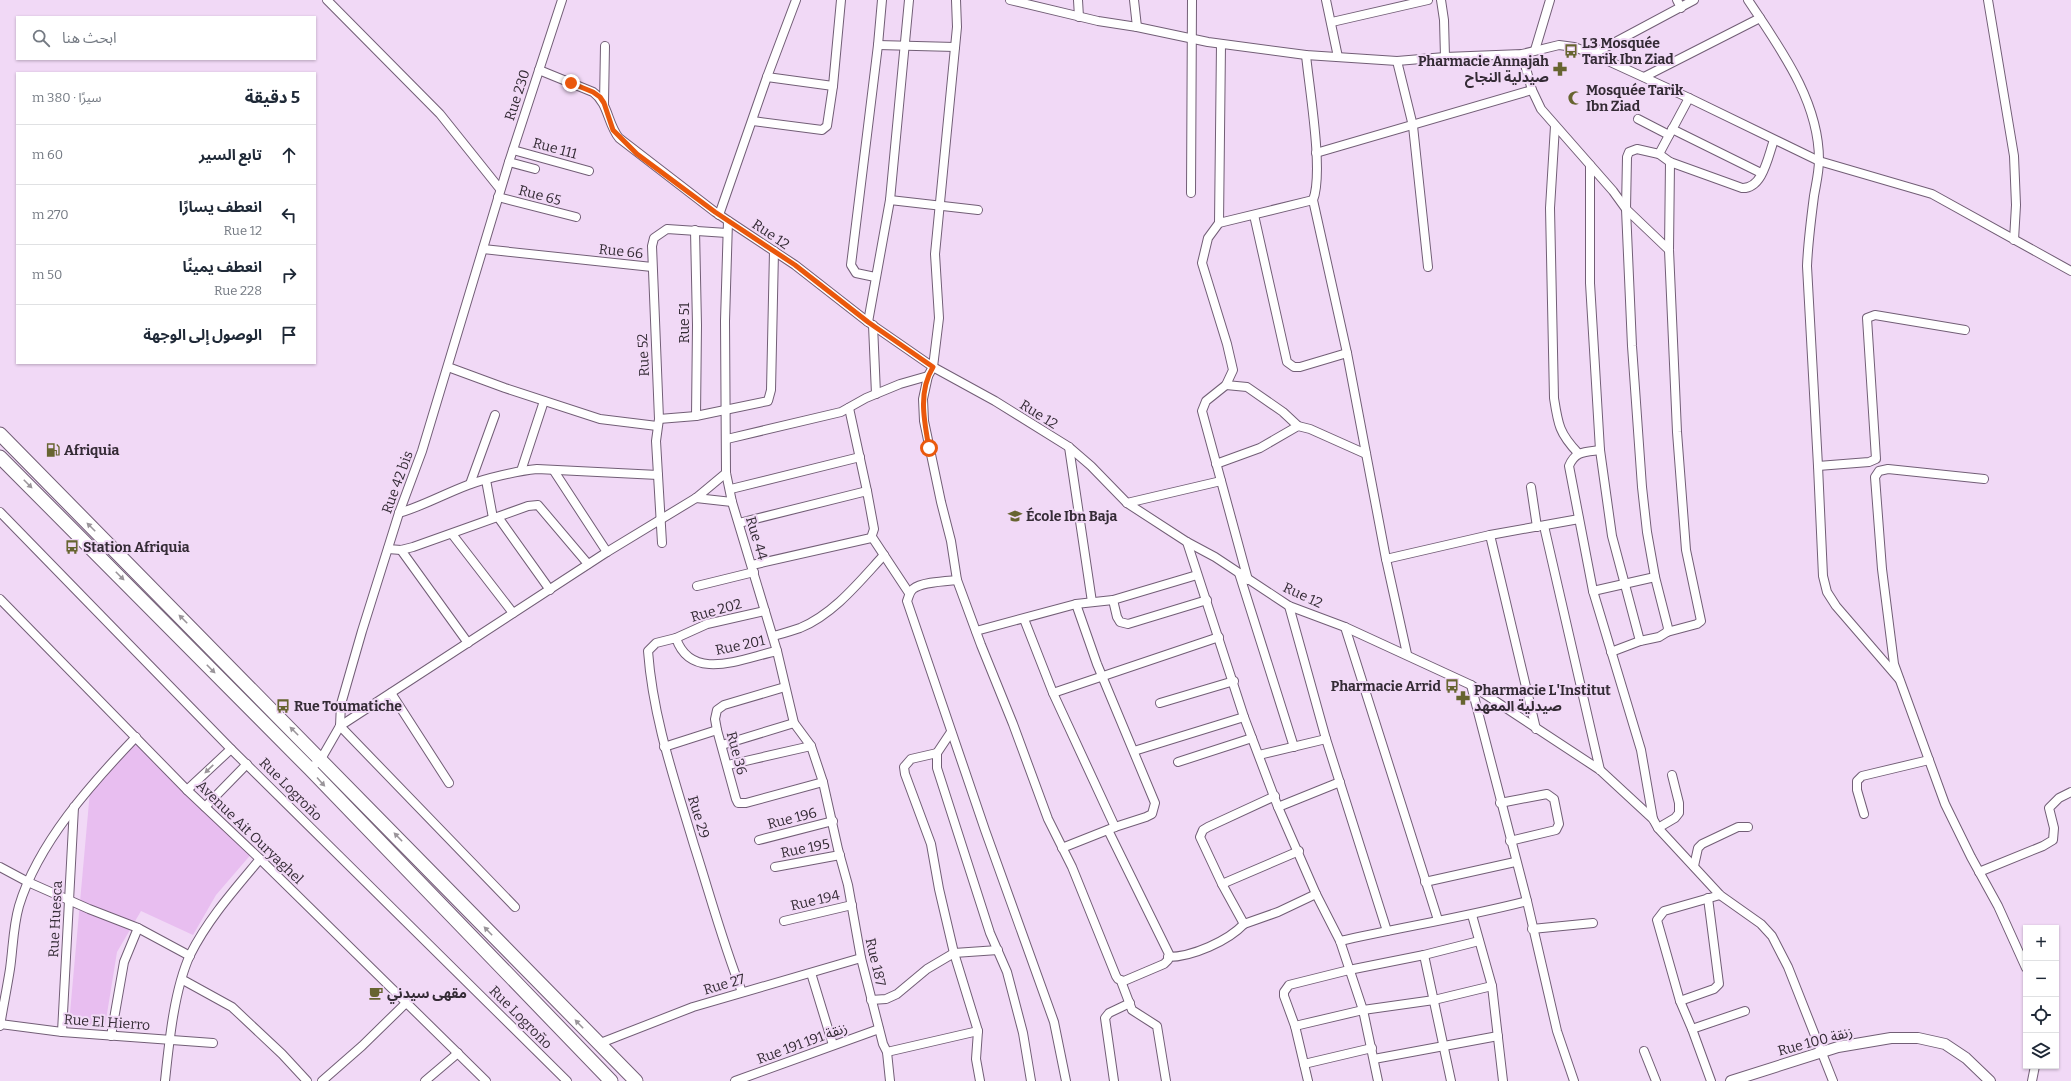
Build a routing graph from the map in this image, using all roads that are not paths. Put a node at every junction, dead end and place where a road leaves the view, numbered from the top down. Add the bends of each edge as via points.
1 (327, 0) edge
2 (562, 0) edge
3 (796, 0) edge
4 (841, 0) edge
5 (882, 0) edge
6 (909, 0) edge
7 (956, 0) edge
8 (1010, 0) edge
9 (1078, 0) edge
10 (1134, 0) edge
11 (1192, 0) edge
12 (1326, 0) edge
13 (1428, 0) edge
14 (1441, 0) edge
15 (1550, 0) edge
16 (1677, 0) edge
17 (1694, 0) edge
18 (1748, 0) edge
19 (1988, 0) edge
20 (1029, 2) edge
21 (1681, 8) junction
22 (1079, 17) junction
23 (1760, 18) junction
24 (1332, 22) junction
25 (1137, 27) junction
26 (1193, 37) junction
27 (1221, 44) junction
28 (878, 45) junction
29 (605, 46) dead end
30 (906, 46) junction
31 (956, 47) junction
32 (1535, 50) junction
33 (1522, 54) junction
34 (1594, 54) junction
35 (1306, 55) junction
36 (1338, 57) junction
37 (1445, 57) junction
38 (1397, 61) junction
39 (539, 70) junction
40 (767, 77) junction
41 (1644, 77) junction
42 (833, 86) junction
43 (1532, 90) junction
44 (1688, 98) junction
45 (604, 103) junction
46 (1638, 119) dead end
47 (753, 121) junction
48 (1413, 126) junction
49 (1555, 126) junction
50 (1670, 132) junction
51 (1774, 140) junction
52 (513, 150) junction
53 (1316, 153) junction
54 (1659, 154) junction
55 (509, 162) junction
56 (1670, 162) junction
57 (1819, 162) junction
58 (1590, 166) junction
59 (535, 169) dead end
60 (589, 171) dead end
61 (1762, 173) junction
62 (499, 193) junction
63 (1191, 193) dead end
64 (890, 200) junction
65 (1313, 200) junction
66 (938, 205) junction
67 (1626, 209) junction
68 (978, 210) dead end
69 (719, 215) junction
70 (1254, 215) junction
71 (576, 217) dead end
72 (728, 221) junction
73 (1219, 223) junction
74 (695, 230) junction
75 (727, 233) junction
76 (2014, 240) junction
77 (483, 248) junction
78 (1669, 250) junction
79 (774, 252) junction
80 (652, 267) junction
81 (1428, 267) dead end
82 (2071, 271) edge
83 (875, 277) junction
84 (870, 324) junction
85 (1965, 330) dead end
86 (1347, 353) junction
87 (448, 367) junction
88 (933, 367) junction
89 (928, 376) junction
90 (1226, 385) junction
91 (876, 394) junction
92 (544, 401) junction
93 (849, 408) junction
94 (726, 411) junction
95 (495, 415) dead end
96 (696, 416) junction
97 (658, 422) junction
98 (1298, 426) junction
99 (0, 434) edge
100 (727, 439) junction
101 (1069, 447) junction
102 (1600, 450) junction
103 (1578, 453) junction
104 (1366, 454) junction
105 (0, 457) edge
106 (860, 457) junction
107 (1216, 464) junction
108 (1818, 466) junction
109 (521, 471) junction
110 (554, 471) junction
111 (726, 472) junction
112 (658, 475) junction
113 (1984, 479) dead end
114 (486, 480) junction
115 (1221, 481) junction
116 (470, 484) junction
117 (1531, 488) dead end
118 (731, 489) junction
119 (867, 492) junction
120 (696, 498) junction
121 (732, 502) junction
122 (1127, 503) junction
123 (0, 512) edge
124 (399, 513) junction
125 (496, 518) junction
126 (1579, 519) junction
127 (660, 520) junction
128 (739, 523) junction
129 (1540, 526) junction
130 (452, 534) junction
131 (1490, 535) junction
132 (872, 537) junction
133 (1187, 542) junction
134 (662, 543) dead end
135 (388, 549) junction
136 (401, 550) junction
137 (607, 552) junction
138 (884, 555) junction
139 (1386, 559) junction
140 (588, 564) junction
141 (753, 568) junction
142 (1239, 574) junction
143 (1197, 575) junction
144 (1655, 577) junction
145 (957, 580) junction
146 (1248, 580) junction
147 (1624, 583) junction
148 (698, 586) dead end
149 (550, 590) junction
150 (1593, 591) junction
151 (910, 593) junction
152 (0, 599) edge
153 (1113, 600) junction
154 (1208, 600) junction
155 (1092, 602) junction
156 (1076, 604) junction
157 (1289, 606) junction
158 (765, 611) junction
159 (514, 613) junction
160 (1024, 619) junction
161 (1345, 627) junction
162 (976, 631) junction
163 (1667, 632) junction
164 (773, 636) junction
165 (1219, 637) junction
166 (676, 638) junction
167 (1640, 641) junction
168 (468, 643) junction
169 (777, 651) junction
170 (1611, 652) junction
171 (1407, 654) junction
172 (1102, 676) junction
173 (1899, 678) junction
174 (1234, 681) junction
175 (1471, 685) junction
176 (785, 687) junction
177 (390, 693) junction
178 (1053, 693) junction
179 (1160, 703) dead end
180 (1244, 717) junction
181 (794, 723) junction
182 (340, 726) junction
183 (1536, 729) junction
184 (717, 730) junction
185 (951, 732) junction
186 (136, 737) junction
187 (1252, 738) junction
188 (1326, 739) junction
189 (722, 745) junction
190 (664, 746) junction
191 (811, 746) junction
192 (231, 748) junction
193 (1294, 748) junction
194 (1134, 751) junction
195 (937, 753) junction
196 (1259, 755) junction
197 (321, 759) junction
198 (1929, 760) junction
199 (1178, 762) dead end
200 (247, 764) junction
201 (728, 765) junction
202 (310, 769) junction
203 (1600, 770) junction
204 (1672, 775) dead end
205 (823, 782) junction
206 (1340, 782) junction
207 (449, 783) dead end
208 (188, 790) junction
209 (2071, 792) edge
210 (1275, 796) junction
211 (1500, 803) junction
212 (74, 806) junction
213 (1278, 806) junction
214 (205, 807) junction
215 (1864, 814) dead end
216 (1653, 819) junction
217 (833, 821) junction
218 (1748, 827) dead end
219 (1112, 828) junction
220 (1658, 828) junction
221 (759, 840) dead end
222 (1510, 841) junction
223 (1062, 848) junction
224 (1298, 851) junction
225 (839, 852) junction
226 (260, 859) junction
227 (1515, 862) junction
228 (1694, 866) junction
229 (0, 867) edge
230 (775, 867) dead end
231 (1979, 872) junction
232 (28, 882) junction
233 (1425, 882) junction
234 (1222, 884) junction
235 (1316, 894) junction
236 (1720, 895) junction
237 (1708, 898) junction
238 (69, 900) junction
239 (1527, 902) junction
240 (852, 905) junction
241 (515, 907) dead end
242 (1472, 916) junction
243 (1438, 920) junction
244 (784, 921) dead end
245 (1593, 923) dead end
246 (1244, 924) junction
247 (138, 928) junction
248 (1532, 929) junction
249 (1387, 931) junction
250 (1340, 941) junction
251 (1479, 941) junction
252 (998, 950) junction
253 (954, 953) junction
254 (1424, 955) junction
255 (190, 956) junction
256 (1168, 957) junction
257 (861, 958) junction
258 (2023, 961) edge
259 (1349, 970) junction
260 (811, 973) junction
261 (183, 980) junction
262 (1121, 981) junction
263 (1492, 986) junction
264 (742, 992) junction
265 (871, 1000) junction
266 (1434, 1000) junction
267 (1680, 1001) junction
268 (406, 1003) junction
269 (1130, 1003) junction
270 (1363, 1010) junction
271 (1745, 1011) dead end
272 (0, 1024) edge
273 (1295, 1026) junction
274 (879, 1029) junction
275 (1692, 1029) junction
276 (978, 1031) junction
277 (62, 1032) junction
278 (110, 1036) junction
279 (1498, 1036) junction
280 (170, 1039) junction
281 (213, 1042) dead end
282 (598, 1044) junction
283 (833, 1046) junction
284 (1444, 1046) junction
285 (1372, 1048) junction
286 (1644, 1051) dead end
287 (887, 1052) junction
288 (458, 1053) junction
289 (1822, 1053) junction
290 (1374, 1059) junction
291 (1304, 1064) junction
292 (2034, 1069) edge
293 (1752, 1077) edge
294 (165, 1081) edge
295 (307, 1081) edge
296 (322, 1081) edge
297 (425, 1081) edge
298 (486, 1081) edge
299 (567, 1081) edge
300 (611, 1081) edge
301 (636, 1081) edge
302 (735, 1081) edge
303 (890, 1081) edge
304 (980, 1081) edge
305 (1031, 1081) edge
306 (1066, 1081) edge
307 (1114, 1081) edge
308 (1166, 1081) edge
309 (1308, 1081) edge
310 (1378, 1081) edge
311 (1451, 1081) edge
312 (1503, 1081) edge
313 (1574, 1081) edge
314 (1656, 1081) edge
315 (1711, 1081) edge
316 (1731, 1081) edge
317 (1833, 1081) edge
318 (1990, 1081) edge
319 (2032, 1081) edge

1 - 62 street via 440,114
2 - 39 street, Rue 230
3 - 40 street
4 - 42 street
5 - 28 street
6 - 30 street
7 - 31 street
8 - 20 street
9 - 22 street
10 - 25 street
11 - 26 street
12 - 24 street
13 - 24 street
14 - 37 street
15 - 32 street
16 - 21 street
17 - 21 street
18 - 23 street
19 - 76 street via 2014,156
20 - 22 street
21 - 34 street
22 - 25 street
23 - 41 street
23 - 57 street via 1794,70 1807,101 1819,148
24 - 36 street
25 - 26 street
26 - 27 street
26 - 63 street
27 - 35 street
27 - 73 street
28 - 30 street
28 - 83 street via 851,265 856,273
29 - 45 street
30 - 31 street
30 - 64 street
31 - 66 street
32 - 33 street
32 - 34 street via 1558,45
33 - 37 street
33 - 43 street
34 - 41 street
35 - 36 street
35 - 53 street
36 - 38 street
37 - 38 street
38 - 48 street
39 - 45 street via 593,92
39 - 52 street, Rue 230
40 - 42 street
40 - 47 street
41 - 44 street
42 - 47 street via 828,124 823,129
43 - 48 street
43 - 49 street via 1541,109
44 - 50 street
44 - 51 street
45 - 69 street, Rue 12 via 613,130 637,154
46 - 50 street
47 - 69 street
48 - 53 street
48 - 81 street
49 - 58 street
49 - 103 street via 1550,208 1554,398 1558,424 1564,438
50 - 54 street
50 - 61 street
51 - 57 street
51 - 61 street
52 - 55 street, Rue 230
52 - 60 street, Rue 111
53 - 65 street via 1316,185
54 - 56 street
54 - 67 street via 1637,149 1628,154
55 - 59 street
55 - 62 street, Rue 230
56 - 61 street via 1742,188 1756,184
56 - 78 street
57 - 76 street via 1932,194
57 - 108 street via 1808,238 1807,266
58 - 67 street
58 - 102 street via 1590,283
62 - 71 street, Rue 65
62 - 77 street, Rue 42 bis
64 - 66 street
64 - 83 street
65 - 70 street
65 - 86 street
66 - 68 street
66 - 88 street via 935,254 939,318
67 - 78 street
67 - 144 street via 1642,487
69 - 72 street, Rue 12
70 - 73 street
70 - 86 street via 1287,362 1294,367
72 - 75 street, Rue 44
72 - 79 street, Rue 12
73 - 90 street via 1208,238 1202,263 1233,365 1232,376
74 - 75 street, Rue 66
74 - 80 street, Rue 66 via 667,229 658,234 653,242
74 - 96 street, Rue 51
75 - 94 street, Rue 44
76 - 82 street
77 - 80 street, Rue 66
77 - 87 street, Rue 42 bis
78 - 163 street via 1686,550 1701,621
79 - 84 street, Rue 12 via 795,265
79 - 94 street via 770,397 765,403
80 - 97 street, Rue 52
83 - 84 street
84 - 88 street, Rue 12
84 - 91 street
85 - 108 street via 1875,315 1867,318 1876,459 1869,462
86 - 104 street
87 - 92 street
87 - 124 street, Rue 42 bis
88 - 89 street
88 - 101 street, Rue 12 via 995,401
89 - 91 street
89 - 145 street via 923,398 924,421 951,541
90 - 98 street via 1247,387 1283,412
90 - 107 street via 1206,401 1202,411
91 - 93 street
92 - 97 street via 600,419
92 - 109 street
93 - 100 street via 832,415
93 - 106 street
94 - 96 street
94 - 100 street, Rue 44
95 - 116 street
96 - 97 street
97 - 112 street, Rue 52
98 - 104 street
98 - 107 street via 1260,448
197 -> 99 main road
100 - 111 street, Rue 44
101 - 122 street, Rue 12
101 - 155 street
102 - 103 street
102 - 147 street via 1612,536
103 - 126 street via 1572,458 1569,466
104 - 139 street
105 -> 202 main road
106 - 118 street
106 - 119 street
107 - 115 street
108 - 173 street via 1822,576 1827,592 1836,606
109 - 110 street
109 - 114 street
110 - 112 street
110 - 137 street
111 - 118 street, Rue 44
111 - 120 street
112 - 127 street, Rue 52
113 - 173 street via 1888,469 1882,469 1876,474 1887,610 1892,652
114 - 116 street
114 - 125 street
115 - 122 street
115 - 146 street
116 - 124 street via 419,507
117 - 129 street
118 - 121 street, Rue 44
119 - 128 street
119 - 132 street via 874,529
120 - 121 street
120 - 127 street
121 - 128 street, Rue 44
122 - 133 street, Rue 12
123 - 192 street, Rue Logroño
124 - 135 street, Rue 42 bis
125 - 130 street
125 - 140 street via 528,506 541,506
125 - 149 street
126 - 129 street
126 - 150 street
127 - 134 street
127 - 137 street
128 - 141 street, Rue 44
129 - 131 street
129 - 203 street
130 - 136 street
130 - 159 street
131 - 139 street
131 - 183 street
132 - 138 street
132 - 141 street
133 - 142 street, Rue 12
133 - 143 street
135 - 136 street
135 - 182 street, Rue 42 bis via 345,689 339,717
136 - 168 street
137 - 140 street
138 - 151 street
138 - 164 street via 851,590 823,614 800,628
139 - 171 street
140 - 149 street
141 - 148 street
141 - 158 street, Rue 44
142 - 146 street, Rue 12
142 - 193 street
143 - 153 street
143 - 154 street
144 - 147 street
144 - 163 street via 1667,622
145 - 151 street via 914,588
145 - 162 street
146 - 157 street, Rue 12
147 - 150 street
147 - 167 street
149 - 159 street
150 - 170 street
151 - 185 street via 907,601 911,615
152 - 186 street, Avenue Ait Ouryaghel
153 - 154 street via 1120,622 1128,624
153 - 155 street
154 - 165 street
155 - 156 street
156 - 160 street
156 - 172 street
157 - 161 street, Rue 12
157 - 188 street
158 - 164 street, Rue 44
158 - 166 street, Rue 202 via 707,624
159 - 168 street
160 - 162 street
160 - 178 street
161 - 171 street, Rue 12
161 - 233 street
162 - 223 street via 1048,819
163 - 167 street via 1659,637
164 - 169 street, Rue 44
165 - 172 street
165 - 174 street
166 - 169 street, Rue 201 via 682,650 692,660 709,665
166 - 190 street, Rue 29 via 652,646 648,651 658,725
167 - 170 street
168 - 177 street
169 - 176 street, Rue 44
170 - 216 street via 1641,750
171 - 175 street, Rue 12
172 - 178 street
172 - 194 street
173 - 198 street
174 - 179 street
174 - 180 street
175 - 183 street, Rue 12
175 - 211 street
176 - 181 street, Rue 44
176 - 184 street, Rue 36 via 730,703 717,710
177 - 182 street
177 - 207 street
178 - 219 street
180 - 187 street
180 - 194 street
181 - 189 street
181 - 191 street, Rue 44
182 - 197 street, Rue 42 bis
182 - 241 street
183 - 203 street, Rue 12
184 - 189 street, Rue 36
184 - 190 street
185 - 195 street
185 - 306 street via 1054,1022
186 - 208 street, Avenue Ait Ouryaghel
186 - 212 street
187 - 196 street
187 - 199 street
188 - 193 street
188 - 206 street
189 - 201 street, Rue 36
190 - 264 street, Rue 29 via 724,946
191 - 201 street
191 - 205 street, Rue 44
192 - 200 street, Rue Logroño
192 -> 208 street
193 - 196 street
194 - 219 street via 1154,809 1152,814 1146,817
195 - 252 street via 936,768 990,933
195 - 253 street via 911,759 904,767 931,844
196 - 210 street
197 - 202 street, Rue 42 bis
282 -> 197 main road
198 - 215 street via 1862,776 1857,781 1857,790
198 - 231 street via 1944,804
200 - 214 street
200 - 299 street, Rue Logroño
201 - 205 street, Rue 36 via 736,800 742,803
202 -> 300 main road
203 - 216 street, Rue 12
204 - 220 street via 1679,813
205 - 217 street, Rue 44
206 - 213 street
206 - 249 street
208 - 214 street, Avenue Ait Ouryaghel
209 - 231 street via 2059,798 2049,808 2054,828 2053,840
210 - 213 street
210 - 234 street via 1208,827 1201,833 1201,843
211 - 222 street
211 - 222 street via 1547,794 1554,799 1559,824 1556,830
212 - 232 street
212 - 238 street, Rue Huesca
213 - 224 street
214 - 226 street, Avenue Ait Ouryaghel
216 - 220 street
217 - 221 street, Rue 196
217 - 225 street, Rue 44
218 - 228 street via 1738,828 1702,844 1698,848
219 - 223 street
219 - 256 street via 1166,946
220 - 228 street
222 - 227 street
223 - 262 street via 1116,976
224 - 234 street
224 - 235 street
225 - 230 street, Rue 195
225 - 240 street, Rue 187
226 - 255 street via 222,904
226 - 268 street, Avenue Ait Ouryaghel
227 - 233 street
227 - 239 street
228 - 236 street
229 - 232 street
231 - 258 street via 2009,927
232 - 238 street
232 - 272 street via 19,906 12,940
233 - 243 street
234 - 246 street
235 - 246 street
235 - 250 street
236 - 237 street
236 - 289 street via 1761,924 1772,936 1785,961
237 - 267 street via 1719,984
237 - 267 street via 1664,910 1657,920
238 - 247 street
238 - 277 street, Rue Huesca
239 - 242 street
239 - 248 street
240 - 244 street, Rue 194
240 - 257 street, Rue 187
242 - 243 street
242 - 251 street
243 - 249 street
245 - 248 street
246 - 256 street via 1197,952 1186,956
247 - 255 street
247 - 278 street via 124,962
248 - 313 street via 1557,1031
249 - 250 street
250 - 259 street
251 - 254 street
251 - 263 street
252 - 253 street
252 - 305 street via 1007,972 1023,1033
253 - 265 street via 927,969 897,994 886,999
253 - 276 street
254 - 259 street
254 - 266 street
255 - 261 street
256 - 262 street via 1164,964 1151,971
257 - 260 street, Rue 27
257 - 265 street, Rue 187
259 - 270 street
259 - 273 street via 1288,985 1284,996
260 - 264 street, Rue 27
260 - 283 street
261 - 280 street
261 - 295 street via 232,1007
262 - 269 street
263 - 266 street
263 - 279 street
264 - 282 street, Rue 27 via 669,1015
265 - 274 street, Rue 187
266 - 270 street
266 - 284 street
267 - 275 street
268 - 288 street, Avenue Ait Ouryaghel
268 - 296 street
269 - 307 street via 1105,1018
269 - 308 street via 1135,1014 1157,1026
270 - 273 street
270 - 285 street
271 - 275 street
272 - 277 street, Rue El Hierro
273 - 291 street
274 - 283 street, Rue 191 زنقة 191
274 - 287 street, Rue 187
275 - 315 street
276 - 287 street
276 - 304 street via 976,1059
277 - 278 street, Rue El Hierro
278 - 280 street, Rue El Hierro
279 - 284 street
279 - 312 street
280 - 281 street, Rue El Hierro
280 - 294 street
282 - 301 main road
283 - 302 street, Rue 191 زنقة 191
284 - 290 street
284 - 311 street
285 - 290 street
285 - 291 street
286 - 314 street
287 - 303 street, Rue 187
288 - 297 street
288 - 298 street, Avenue Ait Ouryaghel
289 - 293 street, Rue 100 زنقة
289 - 317 street
289 - 318 street, Rue 100 زنقة via 1838,1047 1890,1038 1918,1038 1945,1044 1966,1058
290 - 310 street
291 - 309 street
292 - 319 street
293 - 316 street, Rue 100 زنقة

